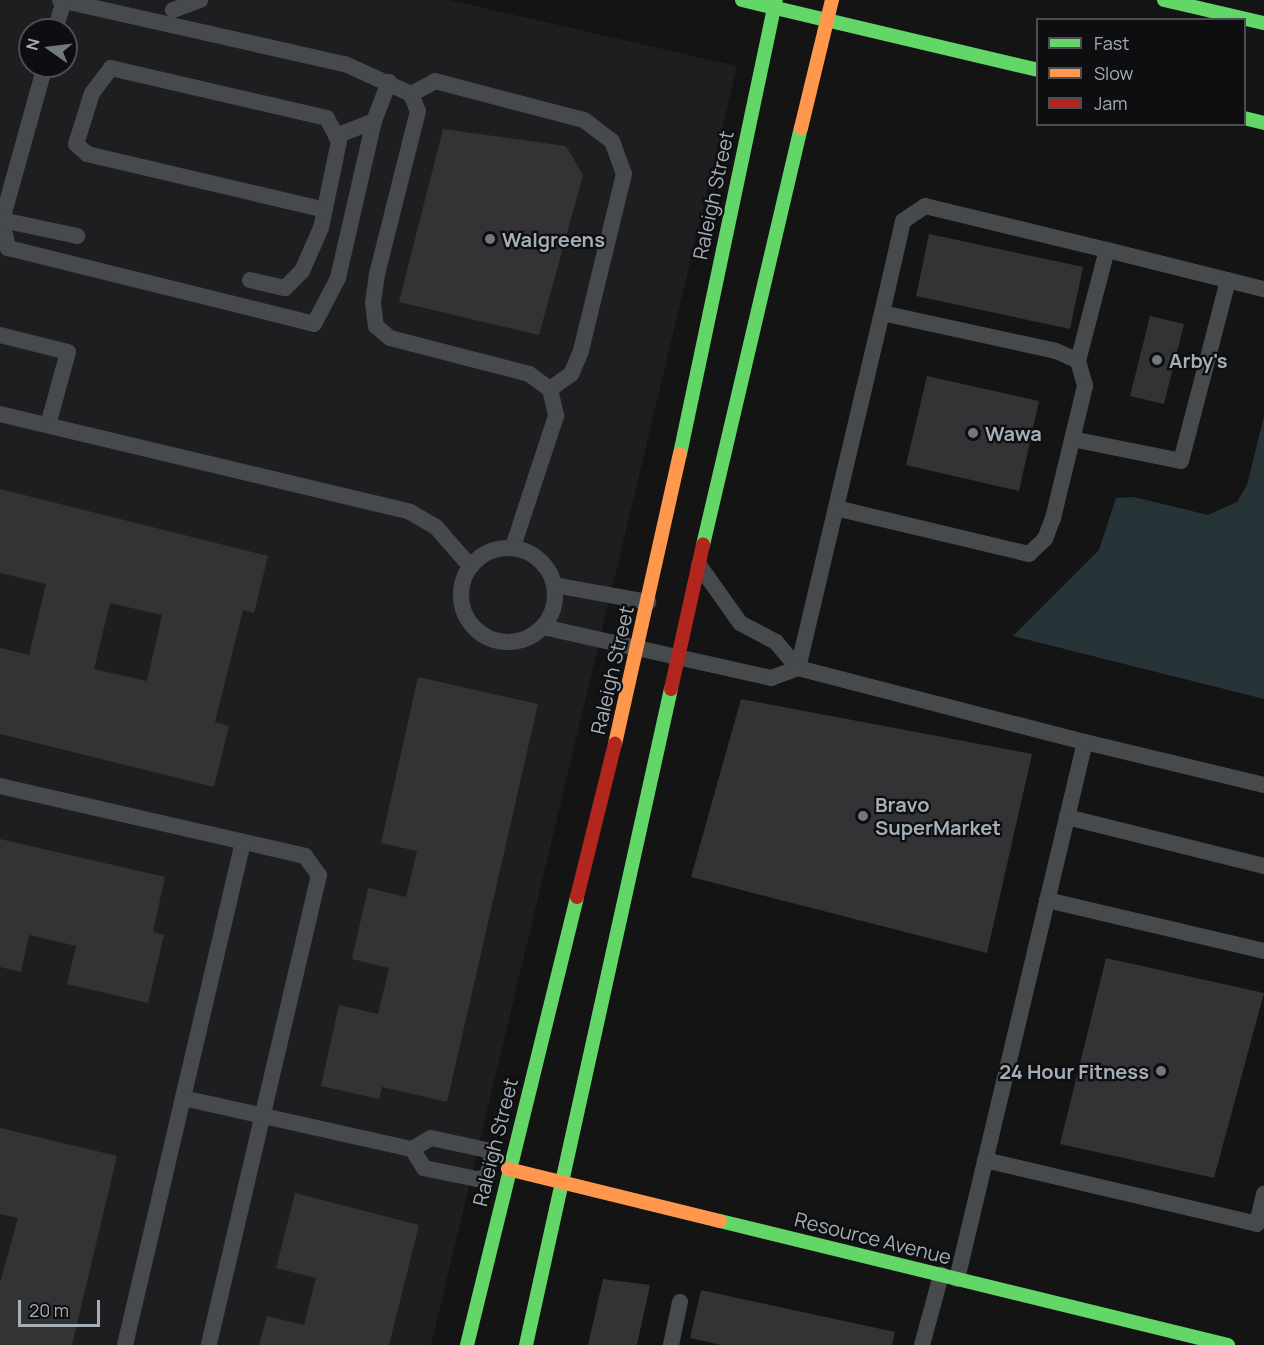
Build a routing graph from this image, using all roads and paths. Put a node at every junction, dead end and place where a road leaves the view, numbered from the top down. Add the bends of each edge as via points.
1 (200, 0) edge
2 (742, 0) edge
3 (832, 0) edge
4 (1164, 0) edge
5 (62, 1) edge
6 (775, 4) edge
7 (166, 5) edge
8 (58, 18) edge
9 (1242, 18) edge
10 (1246, 19) edge
11 (827, 21) junction
12 (1264, 23) edge
13 (168, 27) junction
14 (1036, 70) edge
15 (42, 78) edge
16 (389, 82) junction
17 (411, 94) junction
18 (1246, 118) edge
19 (374, 121) junction
20 (1264, 123) edge
21 (336, 136) junction
22 (325, 210) junction
23 (2, 220) junction
24 (77, 236) dead end
25 (1107, 250) junction
26 (250, 280) dead end
27 (1228, 280) junction
28 (1264, 289) edge
29 (882, 312) junction
30 (0, 335) edge
31 (1078, 361) junction
32 (550, 389) junction
33 (0, 414) edge
34 (48, 425) junction
35 (1072, 439) junction
36 (836, 508) junction
37 (513, 547) junction
38 (470, 566) junction
39 (699, 566) junction
40 (555, 585) junction
41 (648, 602) junction
42 (543, 627) junction
43 (638, 650) junction
44 (679, 658) junction
45 (798, 668) junction
46 (1085, 742) junction
47 (1264, 785) edge
48 (0, 786) edge
49 (1067, 817) junction
50 (243, 842) junction
51 (1264, 866) edge
52 (1047, 900) junction
53 (1264, 951) edge
54 (183, 1098) junction
55 (263, 1116) junction
56 (412, 1149) junction
57 (985, 1160) junction
58 (491, 1166) junction
59 (508, 1169) junction
60 (565, 1183) junction
61 (1264, 1194) edge
62 (949, 1277) junction
63 (680, 1302) dead end
64 (125, 1345) edge
65 (209, 1345) edge
66 (467, 1345) edge
67 (526, 1345) edge
68 (671, 1345) edge
69 (922, 1345) edge
70 (1228, 1345) edge

1 - 7 lane
2 - 6 street
3 - 11 street
4 - 9 street
5 - 8 lane
5 - 13 lane
6 - 11 street
6 - 41 street, Raleigh Street
7 - 13 lane
10 - 12 street
11 - 14 street
11 - 39 street
13 - 16 lane via 345,64
15 - 23 lane
16 - 17 lane
16 - 19 lane
17 - 32 lane via 418,111 377,274 373,303 376,327 390,338 529,374
17 - 32 lane via 435,81 584,120 612,141 624,174 581,351 571,374
18 - 20 street
19 - 21 lane
19 - 23 lane via 338,278 314,324 8,248
21 - 22 lane via 339,141
21 - 22 lane via 327,118 111,68 92,93 76,144 87,154
22 - 26 lane via 302,271 285,288
23 - 24 lane
25 - 27 lane
25 - 29 lane via 924,206 903,221
25 - 31 lane
27 - 28 lane
27 - 35 lane via 1181,461
29 - 31 lane via 1056,351
29 - 36 lane
30 - 34 lane via 68,351
31 - 35 lane via 1084,386
32 - 37 lane via 556,416
33 - 34 lane
34 - 38 lane via 410,512 436,527
35 - 36 lane via 1053,518 1045,539 1029,554
36 - 45 lane
37 - 38 lane via 482,555
37 - 40 lane via 540,559
38 - 42 lane via 462,580 460,596 471,626 498,642 515,643
39 - 44 street
39 - 45 lane via 740,622 776,642
40 - 41 lane
40 - 42 lane via 555,600
41 - 43 street, Raleigh Street
42 - 43 lane
43 - 44 lane
43 - 59 street, Raleigh Street
44 - 45 lane via 771,678
44 - 60 street
45 - 46 lane
46 - 47 lane
46 - 49 lane
48 - 50 lane
49 - 51 lane
49 - 52 lane
50 - 54 lane
50 - 55 lane via 305,856 319,875
52 - 53 lane
52 - 57 lane
54 - 55 lane
54 - 64 lane
55 - 56 lane
55 - 65 lane
56 - 58 lane via 431,1138 467,1145 488,1150
56 - 58 lane via 424,1168 477,1179 487,1177
57 - 61 lane via 1257,1224
57 - 62 lane
58 - 59 lane
59 - 60 street, Resource Avenue
59 - 66 street, Raleigh Street
60 - 62 street, Resource Avenue
60 - 67 street
62 - 69 lane
62 - 70 street, Resource Avenue
63 - 68 lane

